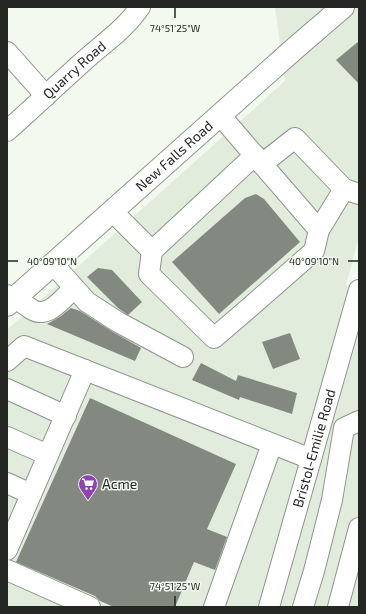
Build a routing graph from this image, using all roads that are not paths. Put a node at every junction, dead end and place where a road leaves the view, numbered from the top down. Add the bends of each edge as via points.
1 (140, 7) edge
2 (333, 10) edge
3 (7, 52) edge
4 (46, 96) junction
5 (220, 115) junction
6 (7, 131) edge
7 (259, 160) junction
8 (351, 192) edge
9 (112, 211) junction
10 (320, 230) junction
11 (152, 251) junction
12 (53, 264) junction
13 (74, 288) junction
14 (359, 290) edge
15 (10, 299) edge
16 (355, 322) edge
17 (183, 358) dead end
18 (7, 361) edge
19 (85, 370) junction
20 (7, 389) edge
21 (66, 416) junction
22 (359, 422) edge
23 (7, 437) edge
24 (272, 444) junction
25 (48, 456) junction
26 (311, 460) junction
27 (7, 483) edge
28 (31, 494) junction
29 (359, 528) edge
30 (9, 539) edge
31 (282, 562) junction
32 (7, 570) edge
33 (314, 571) junction
34 (90, 607) edge
35 (214, 607) edge
36 (269, 607) edge
37 (303, 607) edge
38 (338, 607) edge

1 - 4 street, Quarry Road via 127,24
2 - 5 main road, New Falls Road via 293,50
3 - 4 street
4 - 6 street, Quarry Road
5 - 7 street
5 - 9 main road, New Falls Road
7 - 8 street via 295,138
7 - 10 street
7 - 11 street
8 - 10 street
9 - 11 street
9 - 12 main road, New Falls Road
10 - 11 street via 314,251 214,338 149,274
12 - 13 street
12 - 15 main road, New Falls Road
13 - 15 street via 51,310 41,312
13 - 17 street via 87,302 118,322
14 - 16 street, Bristol-Emilie Road
16 - 26 street, Bristol-Emilie Road
18 - 19 street via 24,346
19 - 21 street
19 - 24 street
20 - 21 street
21 - 25 street
22 - 33 street via 344,428 332,500
23 - 25 street
24 - 26 street
24 - 35 street
25 - 28 street
26 - 31 street, Bristol-Emilie Road
27 - 28 street
28 - 30 street
29 - 38 street
31 - 33 street
31 - 36 street, Bristol-Emilie Road
32 - 34 street
33 - 37 street

